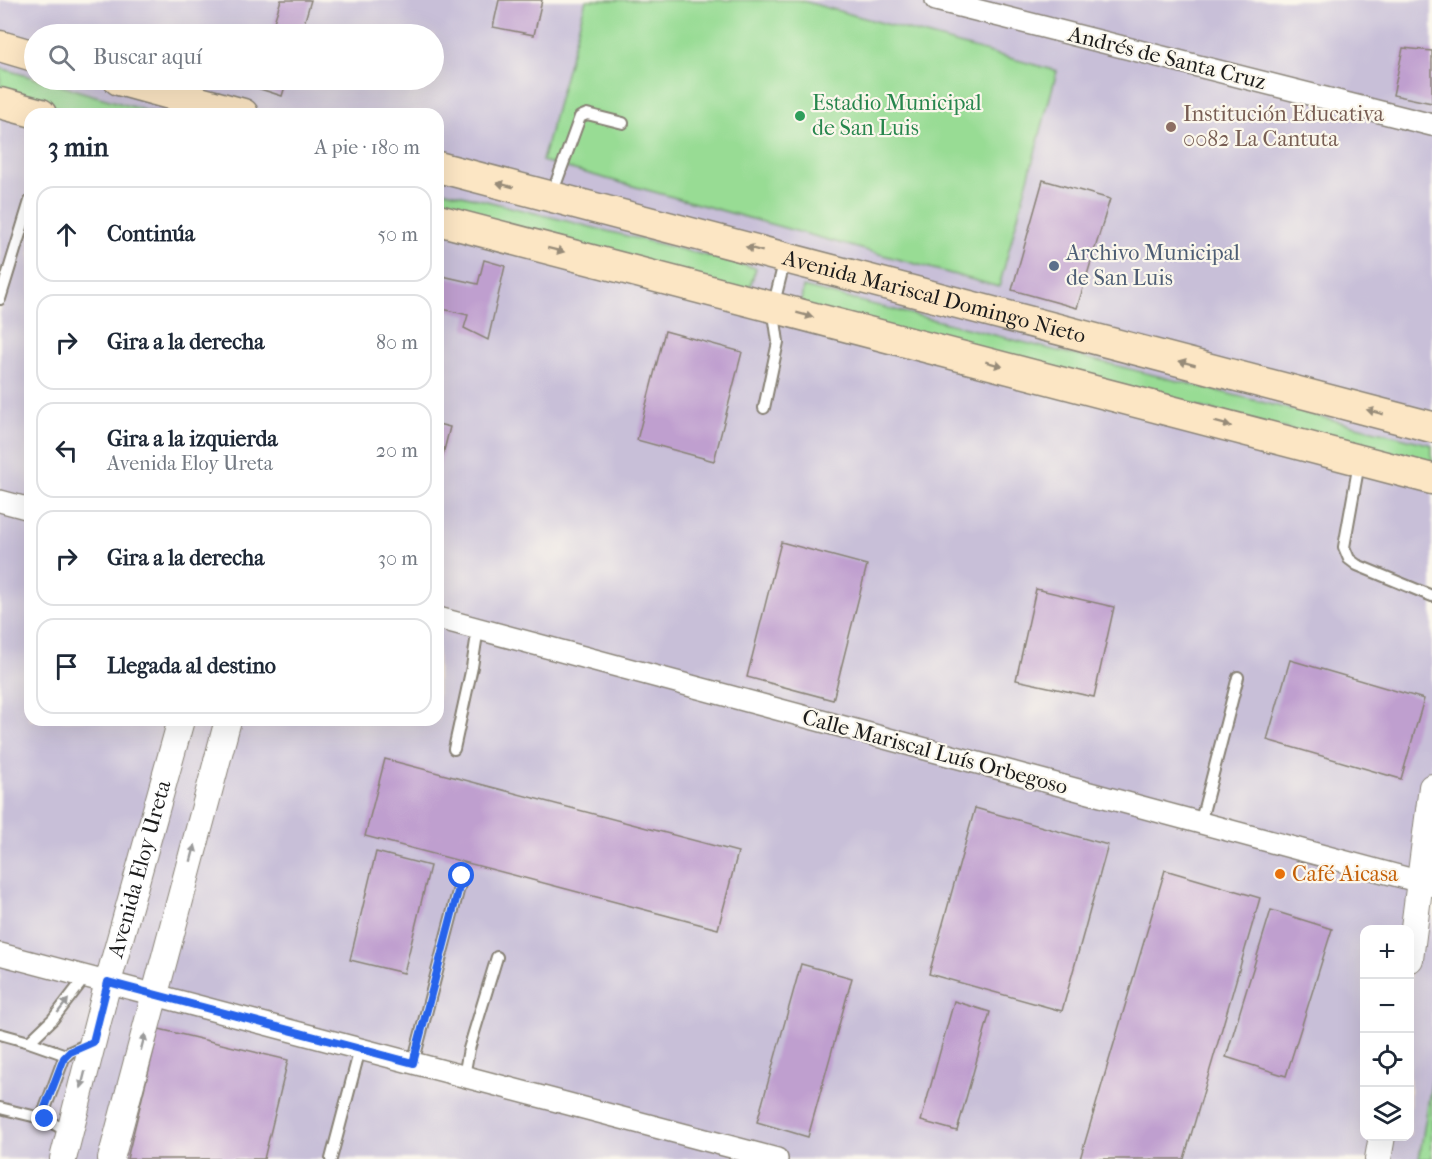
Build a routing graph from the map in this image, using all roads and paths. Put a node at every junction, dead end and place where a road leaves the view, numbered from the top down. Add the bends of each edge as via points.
1 (936, 0) edge
2 (0, 46) edge
3 (24, 53) edge
4 (155, 90) edge
5 (0, 103) edge
6 (221, 108) edge
7 (24, 110) edge
8 (623, 123) dead end
9 (1432, 125) edge
10 (444, 169) edge
11 (551, 197) junction
12 (24, 221) edge
13 (444, 222) edge
14 (786, 258) junction
15 (0, 299) edge
16 (773, 307) junction
17 (764, 408) dead end
18 (1432, 427) edge
19 (1360, 460) junction
20 (1432, 479) edge
21 (0, 501) edge
22 (24, 507) edge
23 (1432, 596) edge
24 (444, 620) edge
25 (478, 628) junction
26 (1238, 677) dead end
27 (179, 726) edge
28 (226, 726) edge
29 (454, 749) dead end
30 (1432, 787) edge
31 (1200, 824) junction
32 (462, 876) dead end
33 (1426, 884) edge
34 (1414, 940) edge
35 (0, 954) edge
36 (497, 957) dead end
37 (97, 979) junction
38 (156, 994) junction
39 (0, 1034) edge
40 (29, 1042) junction
41 (93, 1042) junction
42 (360, 1049) junction
43 (66, 1055) junction
44 (413, 1063) junction
45 (464, 1076) junction
46 (0, 1108) edge
47 (45, 1119) junction
48 (70, 1133) junction
49 (1381, 1141) edge
50 (63, 1159) edge
51 (111, 1159) edge
52 (331, 1159) edge
53 (777, 1159) edge
54 (1378, 1159) edge

1 - 9 street, Andrés de Santa Cruz
2 - 3 main road
4 - 6 main road
5 - 7 main road
8 - 11 lane via 587,114 580,117
11 -> 10 main road, Avenida Mariscal Domingo Nieto
14 -> 11 main road, Avenida Mariscal Domingo Nieto
12 - 15 lane
13 -> 16 main road
14 - 16 lane
18 -> 14 main road, Avenida Mariscal Domingo Nieto
16 - 17 lane via 778,342
16 -> 19 main road
19 - 20 main road
19 - 23 lane via 1344,548 1349,558 1357,565
21 - 22 street
24 - 25 street, Calle Mariscal Luís Orbegoso
25 - 29 lane
25 - 31 street, Calle Mariscal Luís Orbegoso
26 - 31 lane
27 - 37 street, Avenida Eloy Ureta
38 -> 28 street, Avenida Eloy Ureta
30 - 33 street
31 - 33 street, Calle Mariscal Luís Orbegoso
32 - 44 lane
33 - 34 street
35 - 37 street
36 - 45 lane
37 - 38 street
40 -> 37 lane
37 - 41 street, Avenida Eloy Ureta
38 - 42 street
51 -> 38 street, Avenida Eloy Ureta
39 - 40 lane
40 - 43 lane
41 - 43 lane
41 -> 48 street, Avenida Eloy Ureta
42 - 44 street
42 - 52 lane
43 - 47 lane via 44,1110
44 - 45 street
45 - 53 street
46 - 47 lane
47 - 48 lane
48 - 50 street, Avenida Eloy Ureta
49 - 54 street

